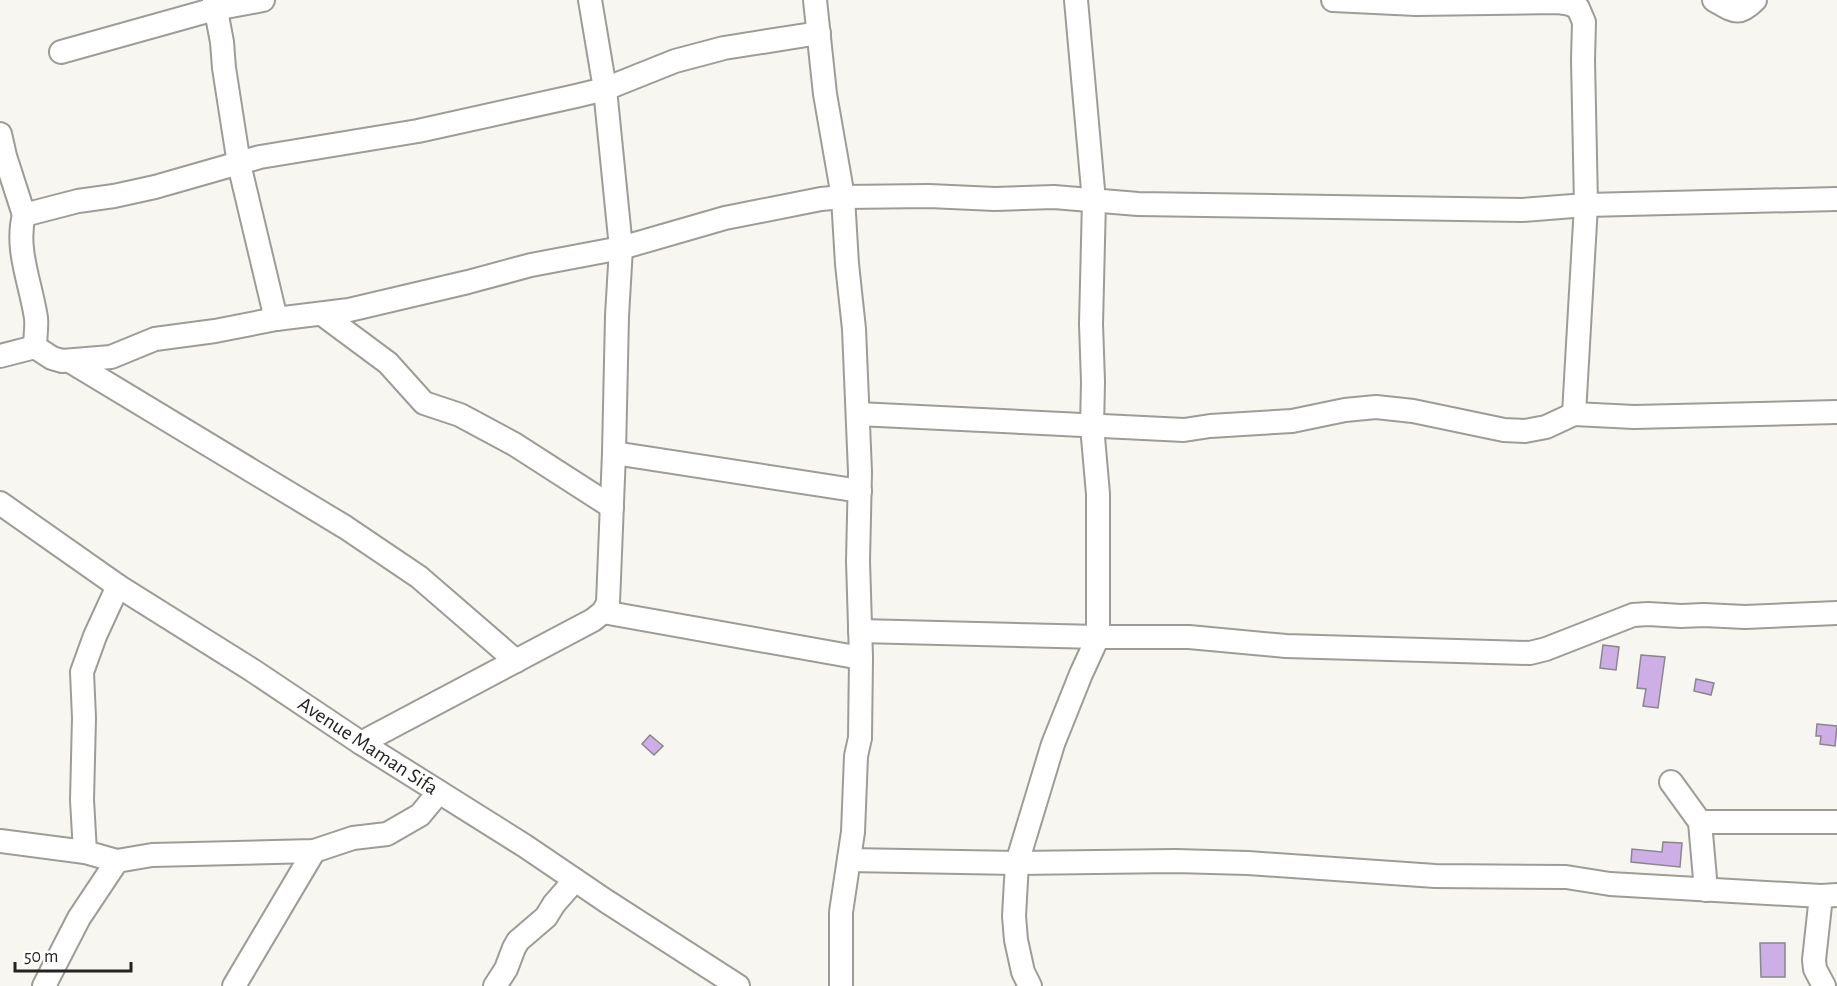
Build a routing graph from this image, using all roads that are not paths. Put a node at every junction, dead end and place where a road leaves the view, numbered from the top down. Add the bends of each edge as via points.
1 (263, 0) edge
2 (590, 0) edge
3 (815, 0) edge
4 (1076, 0) edge
5 (1333, 0) edge
6 (1714, 0) edge
7 (1755, 0) edge
8 (215, 5) edge
9 (819, 33) junction
10 (61, 52) dead end
11 (605, 89) junction
12 (0, 134) edge
13 (239, 164) junction
14 (843, 197) junction
15 (1837, 199) edge
16 (1094, 201) junction
17 (1586, 205) junction
18 (24, 215) junction
19 (621, 248) junction
20 (322, 314) junction
21 (276, 319) junction
22 (35, 347) junction
23 (0, 356) edge
24 (70, 361) junction
25 (1837, 412) edge
26 (858, 414) junction
27 (1574, 414) junction
28 (1092, 426) junction
29 (614, 453) junction
30 (860, 491) junction
31 (0, 503) edge
32 (612, 507) junction
33 (118, 586) junction
34 (603, 612) junction
35 (1837, 613) edge
36 (860, 631) junction
37 (1098, 637) junction
38 (861, 658) junction
39 (516, 661) junction
40 (361, 743) junction
41 (1671, 782) dead end
42 (440, 792) junction
43 (1700, 822) junction
44 (1837, 822) edge
45 (0, 841) edge
46 (314, 851) junction
47 (85, 852) junction
48 (849, 860) junction
49 (117, 861) junction
50 (1017, 863) junction
51 (575, 880) junction
52 (1706, 890) junction
53 (1829, 896) edge
54 (44, 986) edge
55 (234, 986) edge
56 (495, 986) edge
57 (738, 986) edge
58 (841, 986) edge
59 (1030, 986) edge
60 (1824, 986) edge

1 - 8 street
2 - 11 street
3 - 9 street
4 - 16 street
5 - 17 street via 1416,4 1557,2 1578,8 1584,22
6 - 7 street via 1739,12
8 - 10 street
8 - 13 street
9 - 11 street via 724,48 675,61
9 - 14 street
11 - 13 street via 470,120
11 - 19 street
12 - 18 street
13 - 18 street via 155,188
13 - 21 street
14 - 16 street via 1054,197
14 - 19 street via 724,218
14 - 26 street
15 - 17 street
16 - 17 street via 1522,210
16 - 28 street
17 - 27 street
18 - 22 street via 22,249 36,320
19 - 20 street
19 - 29 street
20 - 21 street
20 - 32 street via 388,363 424,403 460,415 514,444
21 - 24 street via 155,339 111,357
22 - 23 street
22 - 24 street
24 - 39 street via 345,527 419,577
25 - 27 street via 1634,417
26 - 28 street
26 - 30 street
27 - 28 street via 1546,427 1525,431 1376,407 1292,421 1184,430
28 - 37 street via 1098,495
29 - 30 street
29 - 32 street
30 - 36 street
31 - 33 street, Avenue Maman Sifa
32 - 34 street via 608,603
33 - 40 street, Avenue Maman Sifa
33 - 47 street via 82,672
34 - 38 street
34 - 39 street
35 - 37 street via 1745,617 1632,615 1530,653 1286,646 1188,637
36 - 37 street
36 - 38 street
37 - 50 street via 1053,744
38 - 48 street via 861,738 856,756 854,832
39 - 40 street
40 - 42 street, Avenue Maman Sifa
41 - 43 street
42 - 46 street via 420,815 387,834 353,838
42 - 51 street, Avenue Maman Sifa
43 - 44 street
43 - 52 street
45 - 47 street
46 - 49 street via 152,855
46 - 55 street
47 - 49 street
48 - 50 street
48 - 58 street via 841,912
49 - 54 street via 79,918
50 - 52 street via 1248,863 1435,876 1566,877
50 - 59 street via 1016,940
51 - 56 street via 546,917 518,941
51 - 57 street, Avenue Maman Sifa
52 - 53 street
53 - 60 street via 1814,960

